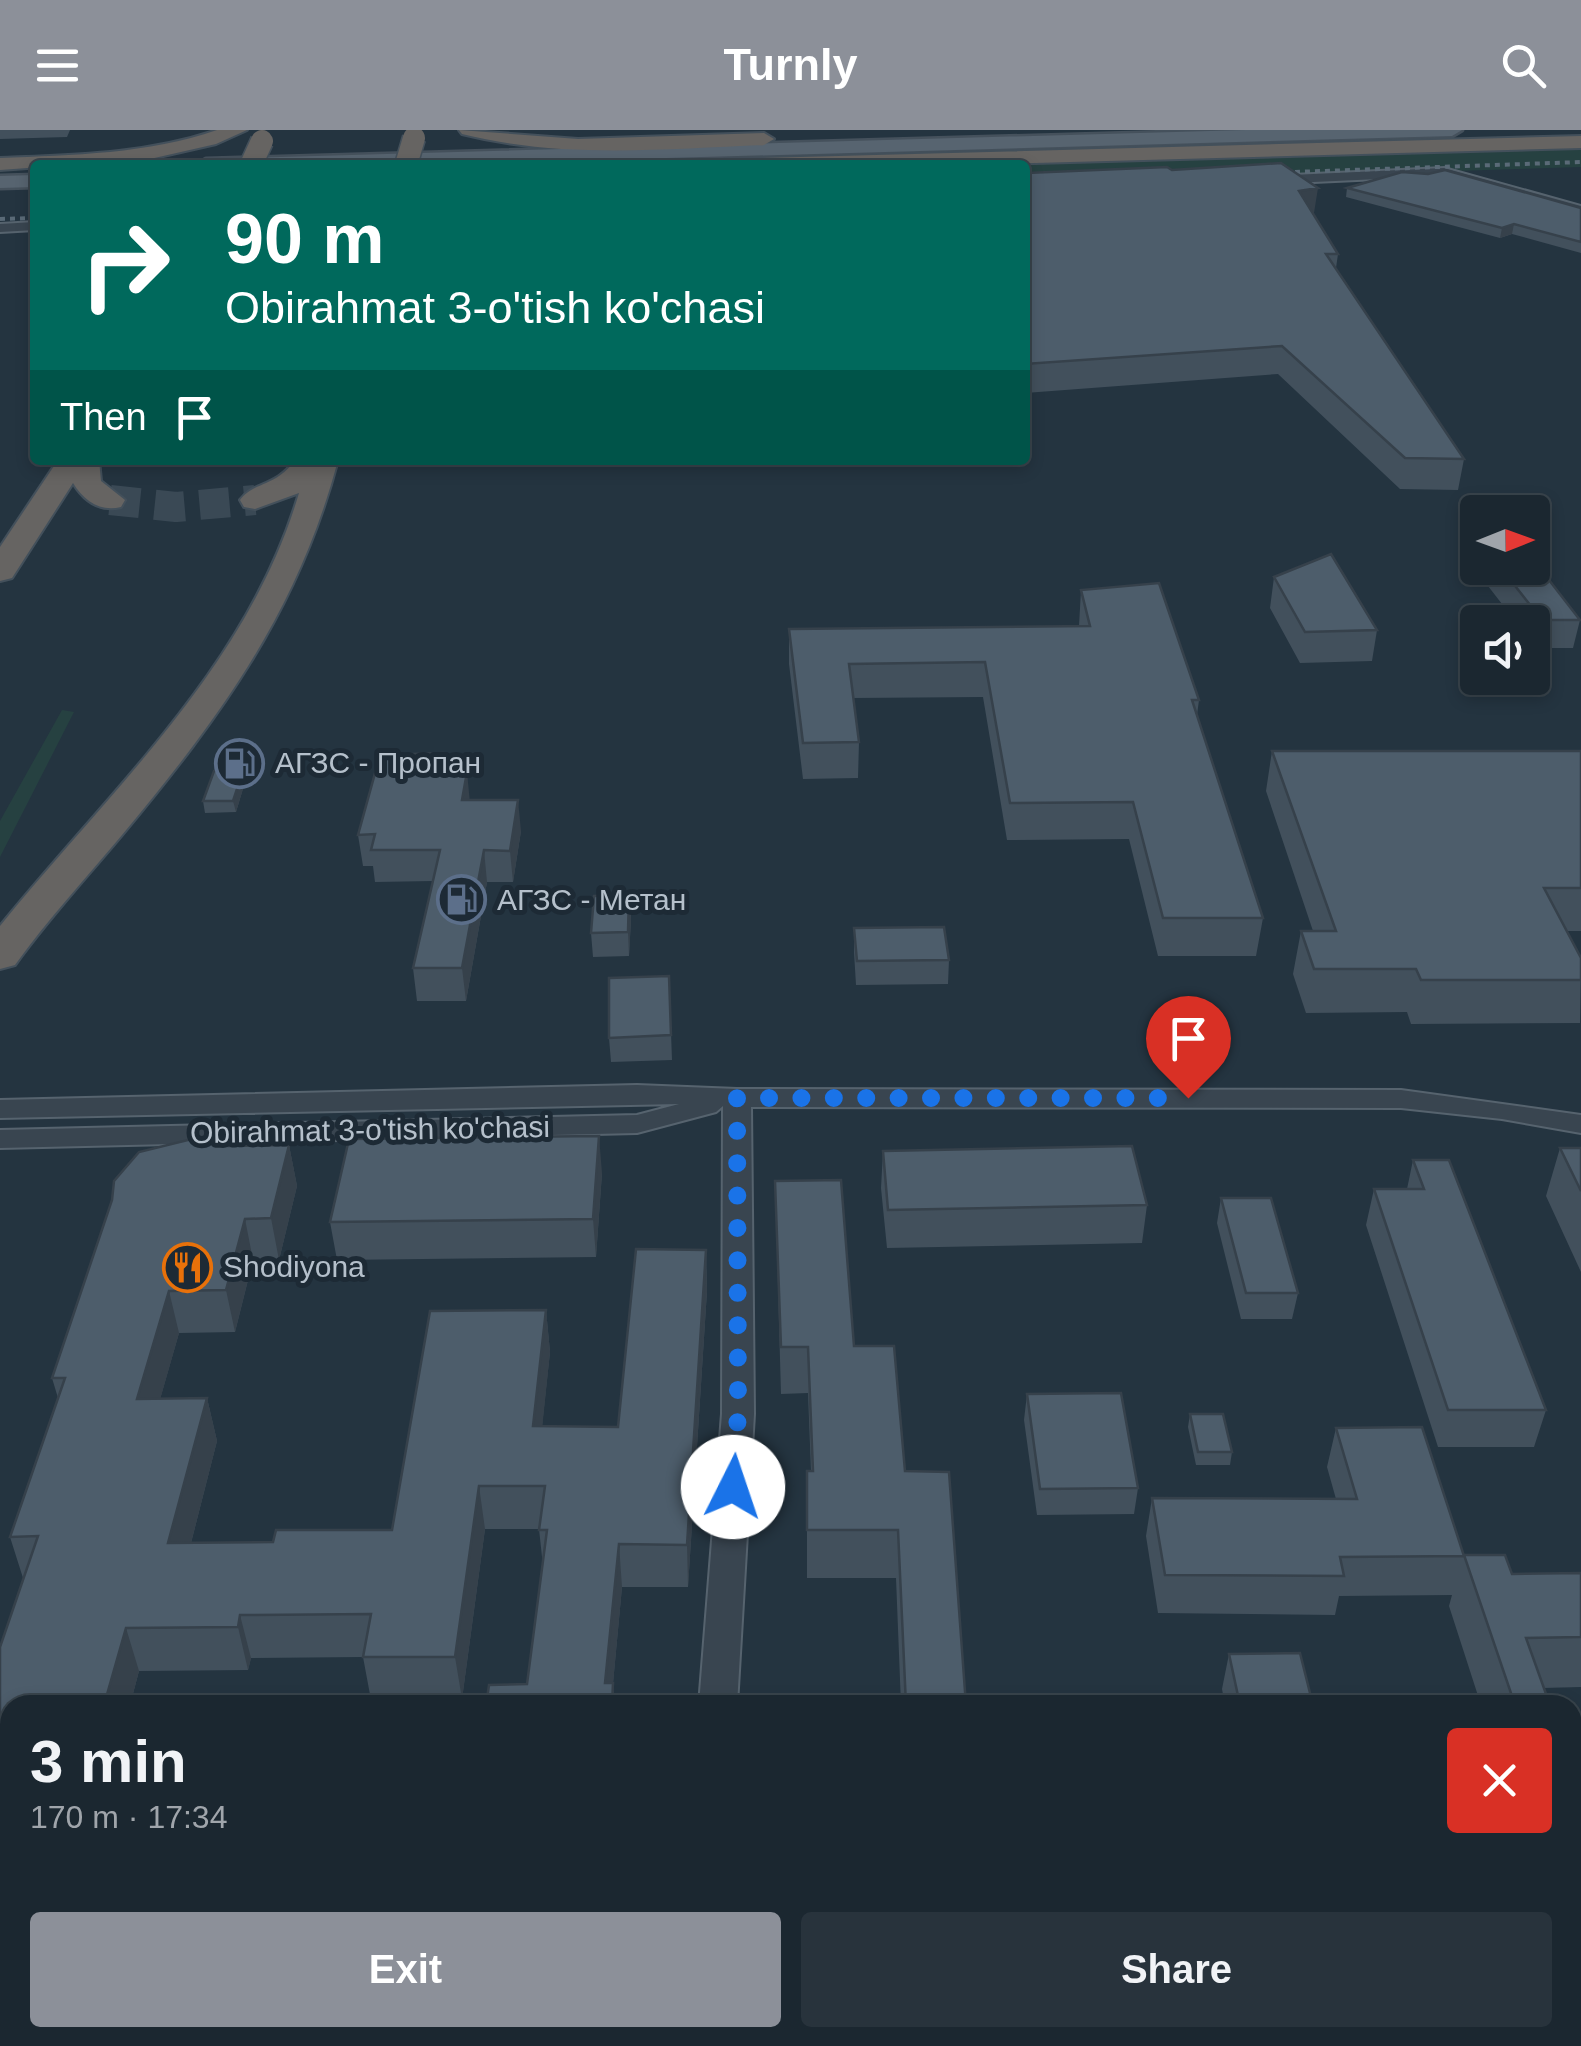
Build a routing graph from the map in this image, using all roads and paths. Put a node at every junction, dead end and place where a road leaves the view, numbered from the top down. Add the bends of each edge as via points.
1 (237, 130) edge
2 (469, 130) edge
3 (1122, 130) edge
4 (1452, 130) edge
5 (415, 134) edge
6 (265, 136) edge
7 (1581, 139) edge
8 (55, 160) edge
9 (253, 160) edge
10 (384, 160) edge
11 (407, 160) edge
12 (680, 160) edge
13 (890, 160) edge
14 (30, 162) edge
15 (0, 164) edge
16 (30, 172) edge
17 (0, 173) edge
18 (1256, 180) edge
19 (30, 181) edge
20 (0, 182) edge
21 (0, 190) edge
22 (30, 190) edge
23 (1581, 210) edge
24 (30, 226) edge
25 (0, 228) edge
26 (71, 465) edge
27 (83, 465) edge
28 (306, 465) edge
29 (322, 465) edge
30 (110, 500) dead end
31 (255, 500) tunnel mouth
32 (0, 571) edge
33 (0, 956) edge
34 (737, 1098) junction
35 (0, 1109) edge
36 (1581, 1124) edge
37 (0, 1139) edge
38 (719, 1695) edge

1 - 8 highway via 137,154
2 - 3 highway via 527,141 596,143
4 - 10 main road
5 - 11 highway, bridge
6 - 9 highway, bridge
7 - 12 main road
7 - 13 highway
14 - 15 highway
16 - 17 main road
18 - 23 street via 1444,172
19 - 20 main road
21 - 22 highway
24 - 25 street
26 - 32 highway
27 - 30 highway via 89,486
28 - 31 highway via 292,485
29 - 33 highway via 316,496 279,582 224,682
34 - 35 street, Obirahmat 3-o'tish ko'chasi via 638,1094
34 - 36 street, Obirahmat 3-o'tish ko'chasi via 1401,1099
34 - 37 street, Obirahmat 3-o'tish ko'chasi via 637,1124
34 - 38 street via 738,1414

